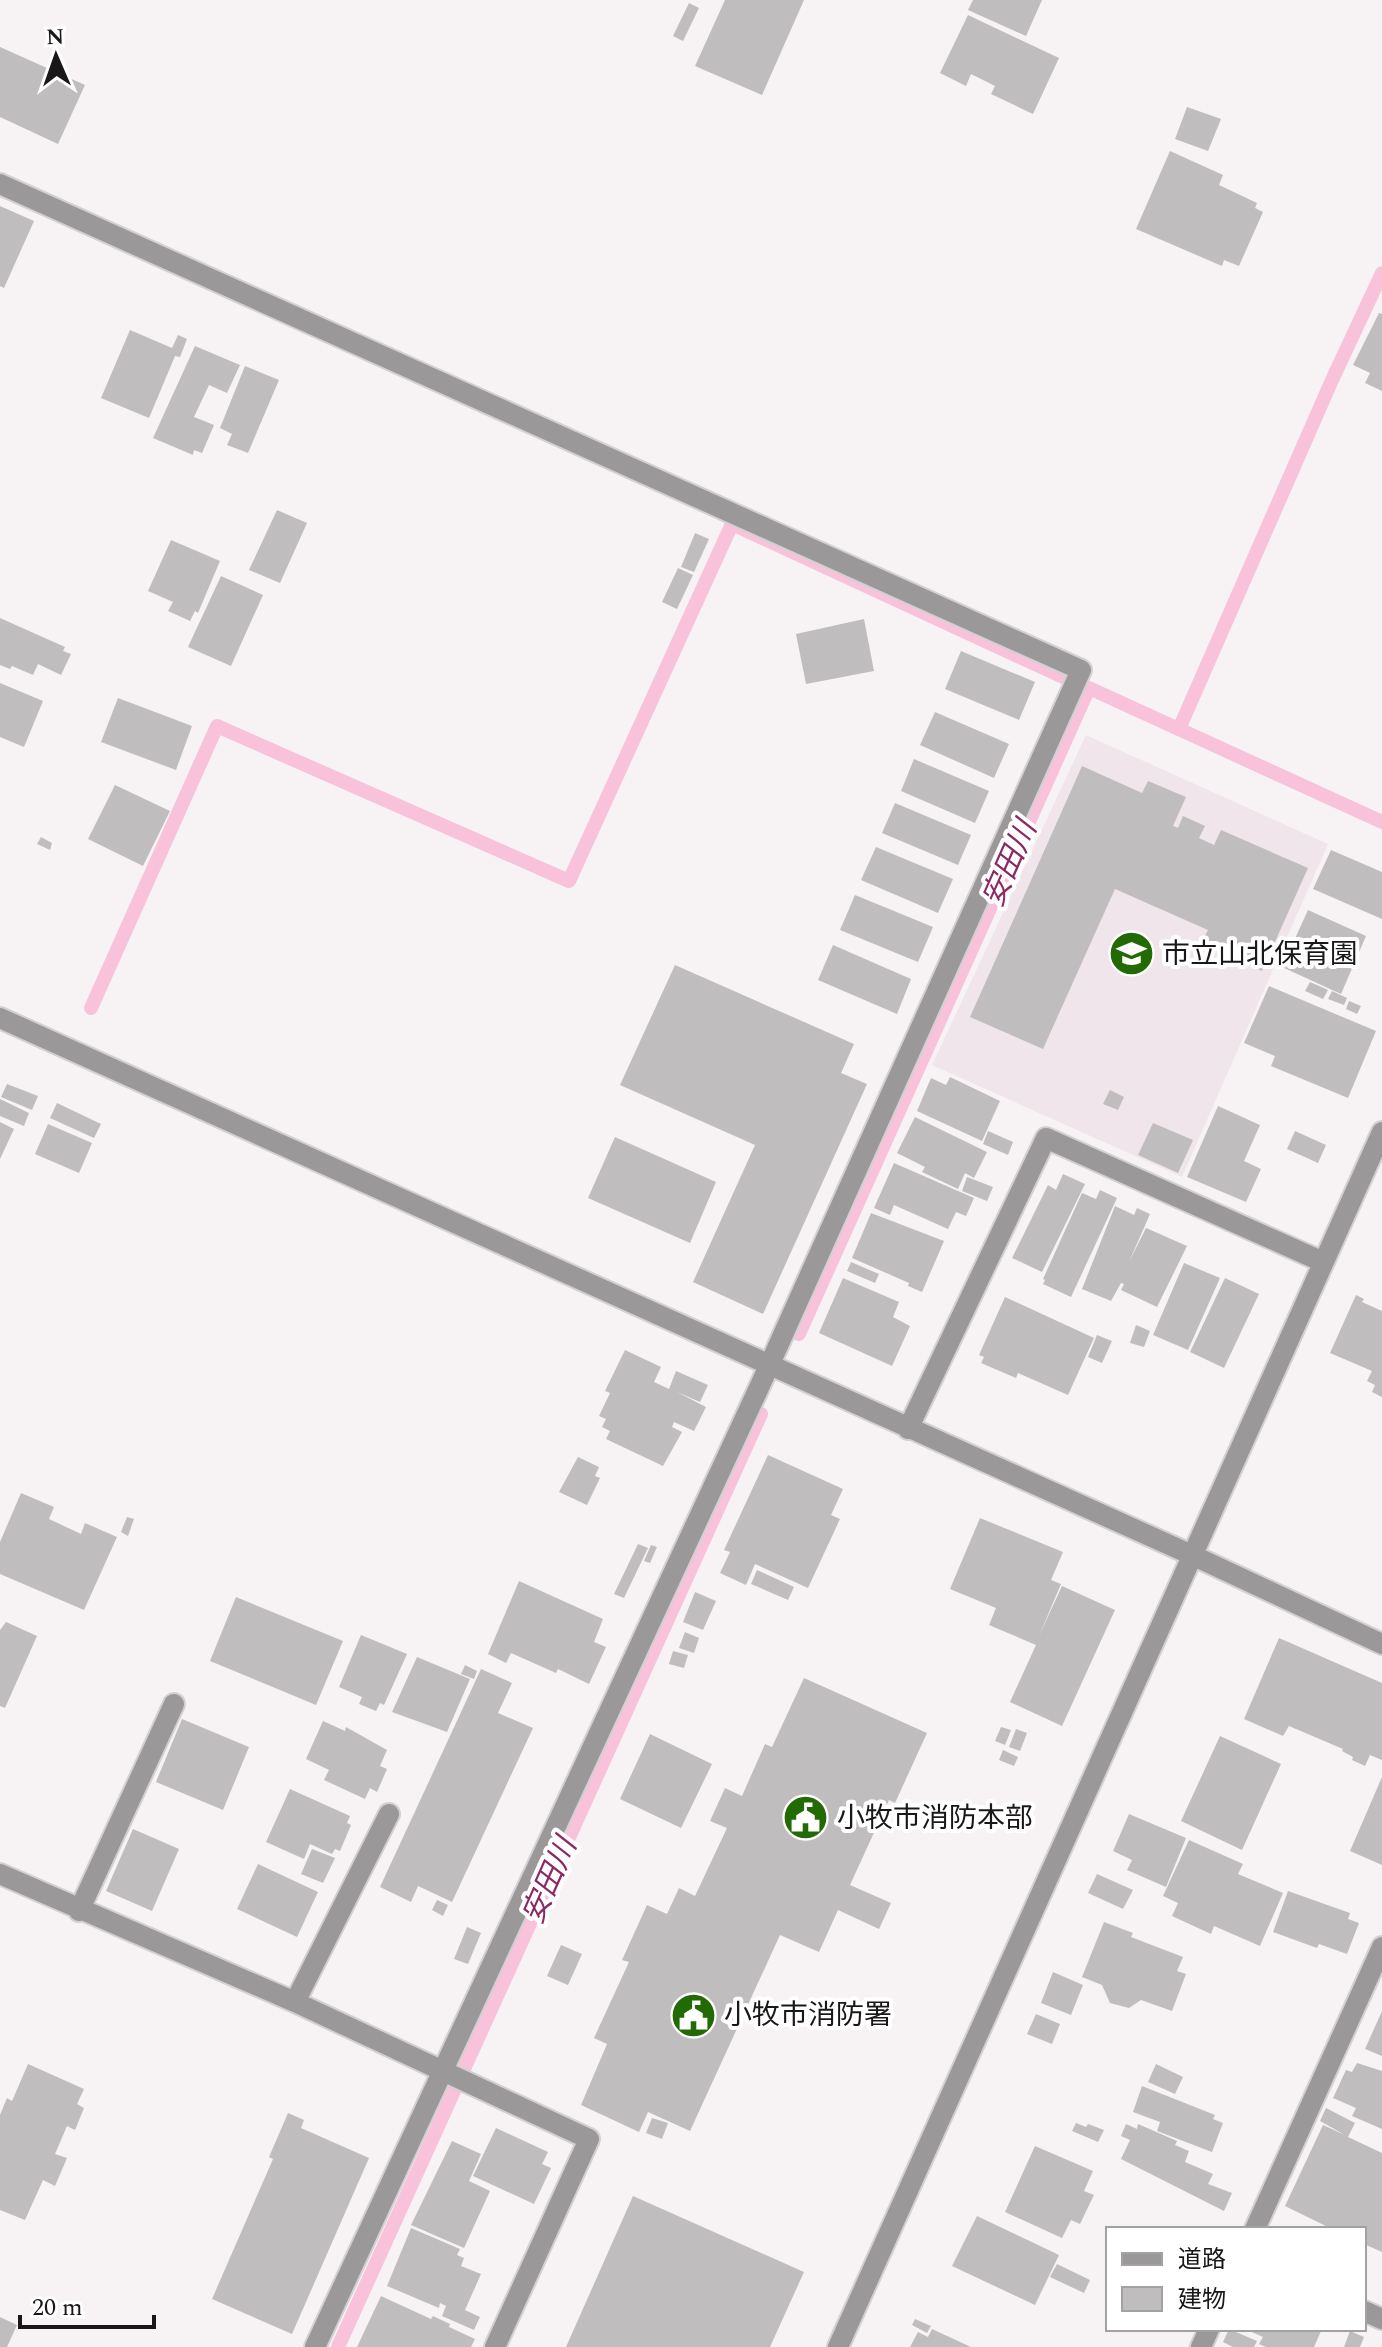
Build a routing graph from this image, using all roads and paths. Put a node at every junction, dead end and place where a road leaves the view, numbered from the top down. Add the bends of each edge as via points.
1 (0, 184) edge
2 (0, 1018) edge
3 (1382, 1132) edge
4 (1323, 1262) junction
5 (769, 1366) junction
6 (908, 1429) junction
7 (1194, 1556) junction
8 (1382, 1644) edge
9 (174, 1704) dead end
10 (389, 1814) dead end
11 (0, 1874) edge
12 (79, 1911) junction
13 (1382, 1947) edge
14 (1376, 1979) edge
15 (295, 2002) junction
16 (443, 2073) junction
17 (1256, 2227) edge
18 (315, 2347) edge
19 (495, 2347) edge
20 (838, 2347) edge

1 - 5 street via 1081,670
2 - 5 street
3 - 4 street
4 - 6 street via 1046,1138
4 - 7 street
5 - 6 street
5 - 16 street
6 - 7 street
7 - 8 street
7 - 20 street
9 - 12 street
10 - 15 street
11 - 12 street
12 - 15 street
13 - 14 street
14 - 17 street
15 - 16 street
16 - 18 street
16 - 19 street via 589,2139

